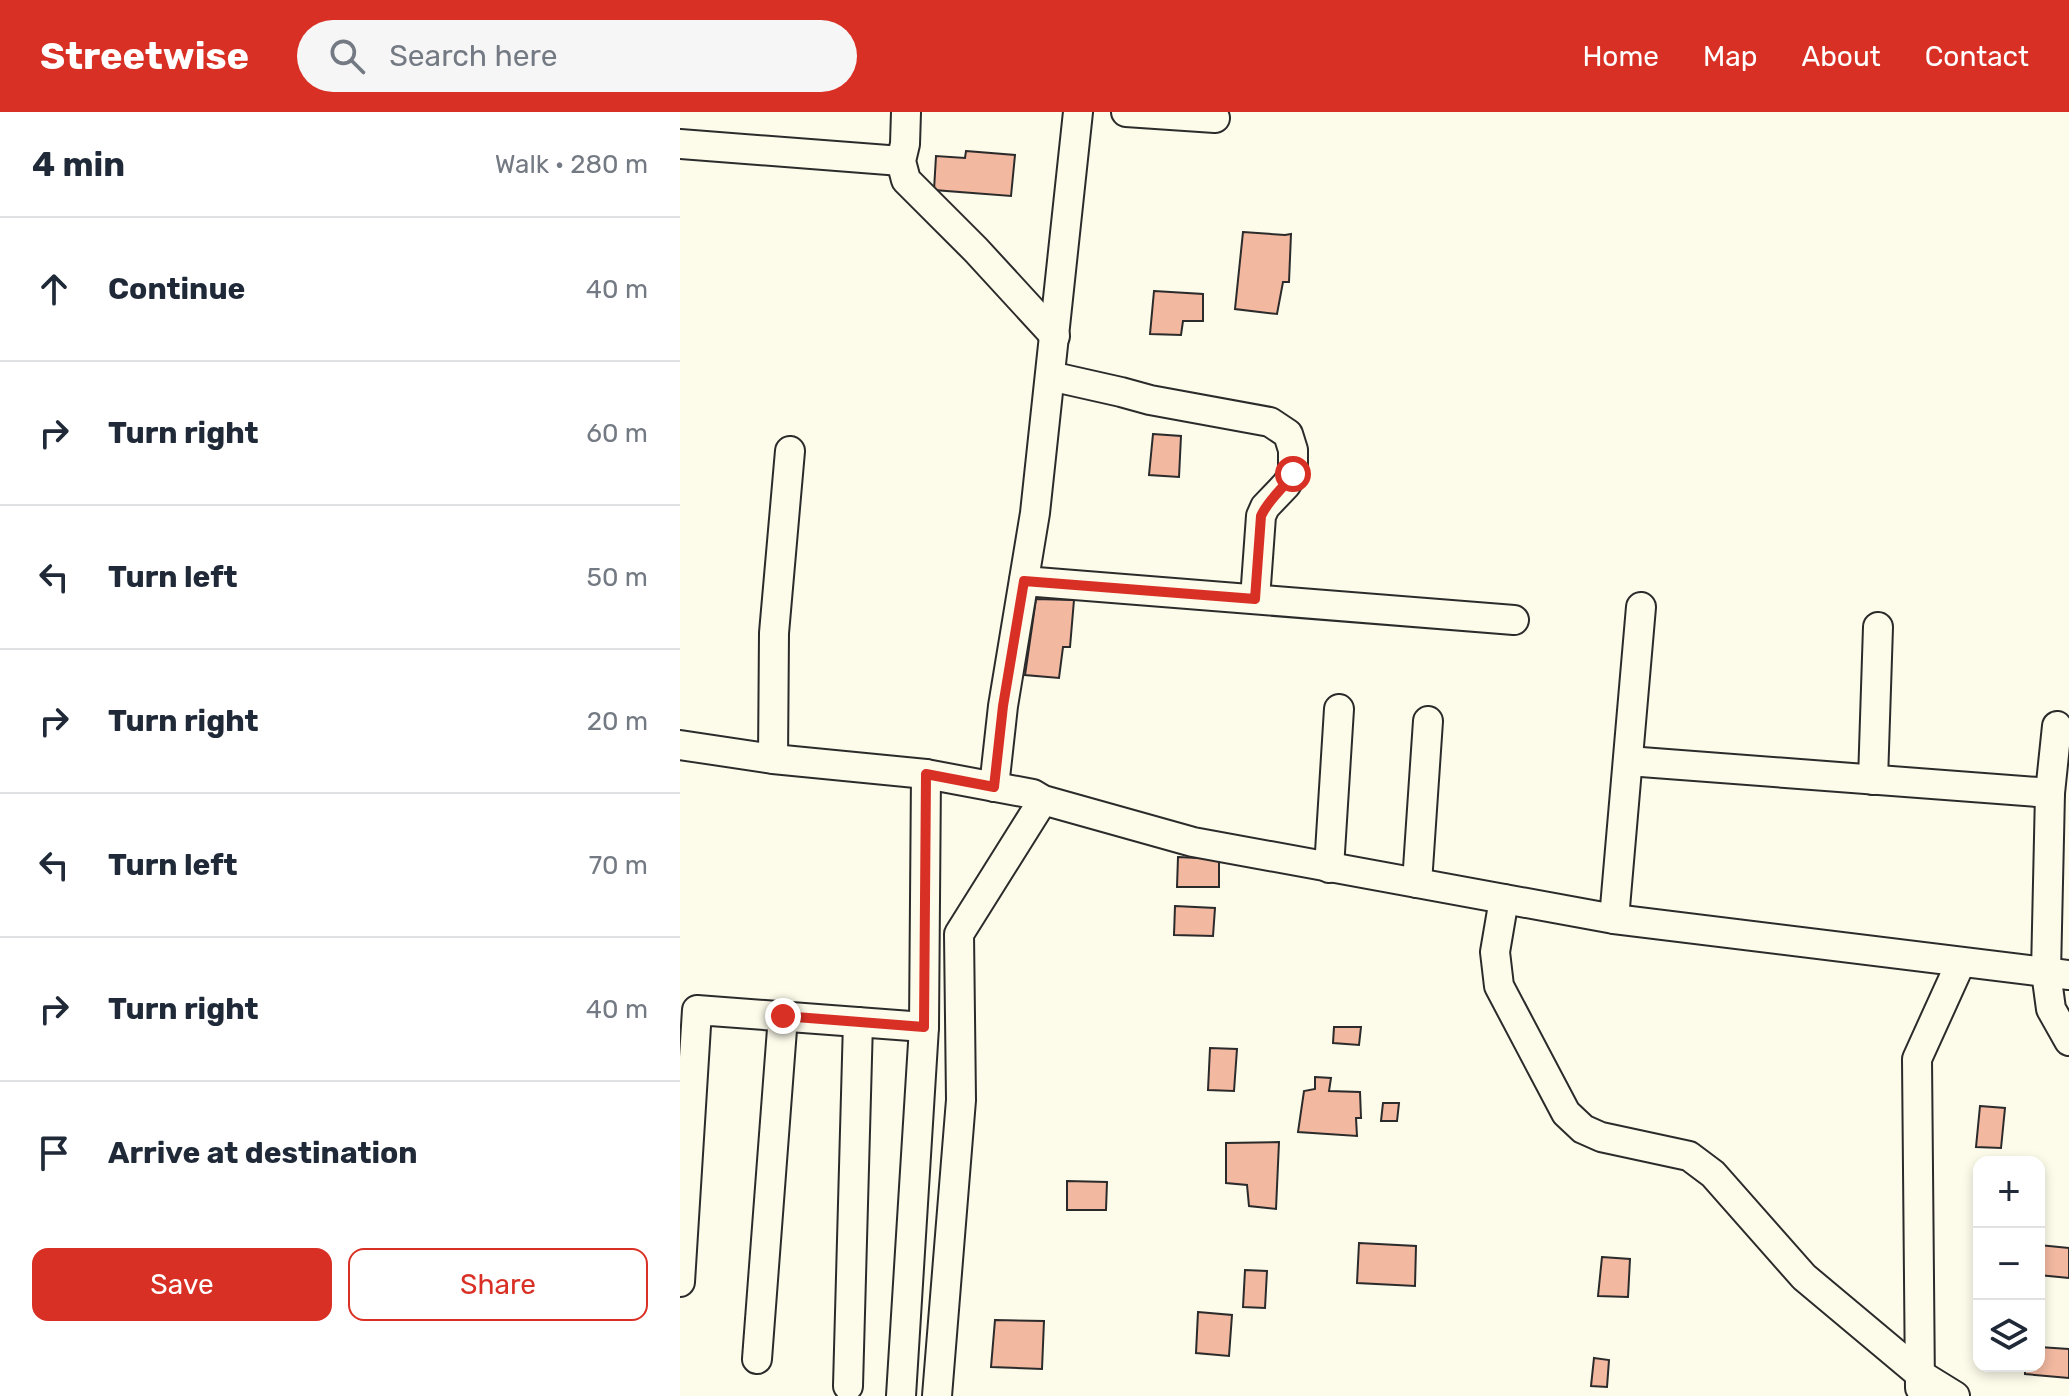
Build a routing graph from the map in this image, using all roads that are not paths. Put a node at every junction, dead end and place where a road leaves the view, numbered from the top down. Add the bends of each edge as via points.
1 (906, 112) edge
2 (1078, 112) edge
3 (1126, 112) edge
4 (1215, 118) dead end
5 (680, 144) edge
6 (901, 161) junction
7 (1055, 336) junction
8 (1050, 376) junction
9 (790, 451) dead end
10 (1024, 581) junction
11 (1255, 599) junction
12 (1641, 607) dead end
13 (1514, 620) dead end
14 (1878, 627) dead end
15 (1339, 709) dead end
16 (1428, 721) dead end
17 (2057, 726) dead end
18 (680, 745) edge
19 (773, 759) junction
20 (1628, 761) junction
21 (926, 774) junction
22 (1873, 780) junction
23 (994, 787) junction
24 (2050, 793) junction
25 (1043, 800) junction
26 (1329, 868) junction
27 (1417, 883) junction
28 (1504, 899) junction
29 (1614, 919) junction
30 (1961, 962) junction
31 (2058, 974) edge
32 (783, 1016) junction
33 (858, 1022) junction
34 (924, 1027) junction
35 (2069, 1041) edge
36 (680, 1282) edge
37 (757, 1359) dead end
38 (1920, 1385) edge
39 (848, 1386) dead end
40 (901, 1396) edge
41 (937, 1396) edge
42 (1955, 1396) edge

1 - 6 street
2 - 7 street
3 - 4 street
5 - 6 street
6 - 7 street via 906,180
7 - 8 street
8 - 10 street
8 - 11 street via 1270,422 1288,434 1293,474 1261,516
9 - 19 street via 774,633
10 - 11 street
10 - 23 street
11 - 13 street
12 - 20 street
14 - 22 street
15 - 26 street
16 - 27 street
17 - 24 street
18 - 19 street
19 - 21 street
20 - 22 street
20 - 29 street
21 - 23 street
21 - 34 street
22 - 24 street
23 - 25 street
24 - 31 street
25 - 26 street via 1193,842
25 - 41 street via 959,934 961,1100
26 - 27 street
27 - 28 street
28 - 29 street
28 - 38 street via 1495,952 1499,986 1566,1113 1601,1137 1689,1156 1701,1164 1804,1277
29 - 30 street
30 - 31 street
30 - 38 street via 1917,1059
31 - 35 street via 2051,1009
32 - 33 street
32 - 36 street via 697,1010
32 - 37 street
33 - 34 street
33 - 39 street
34 - 40 street
38 - 42 street

